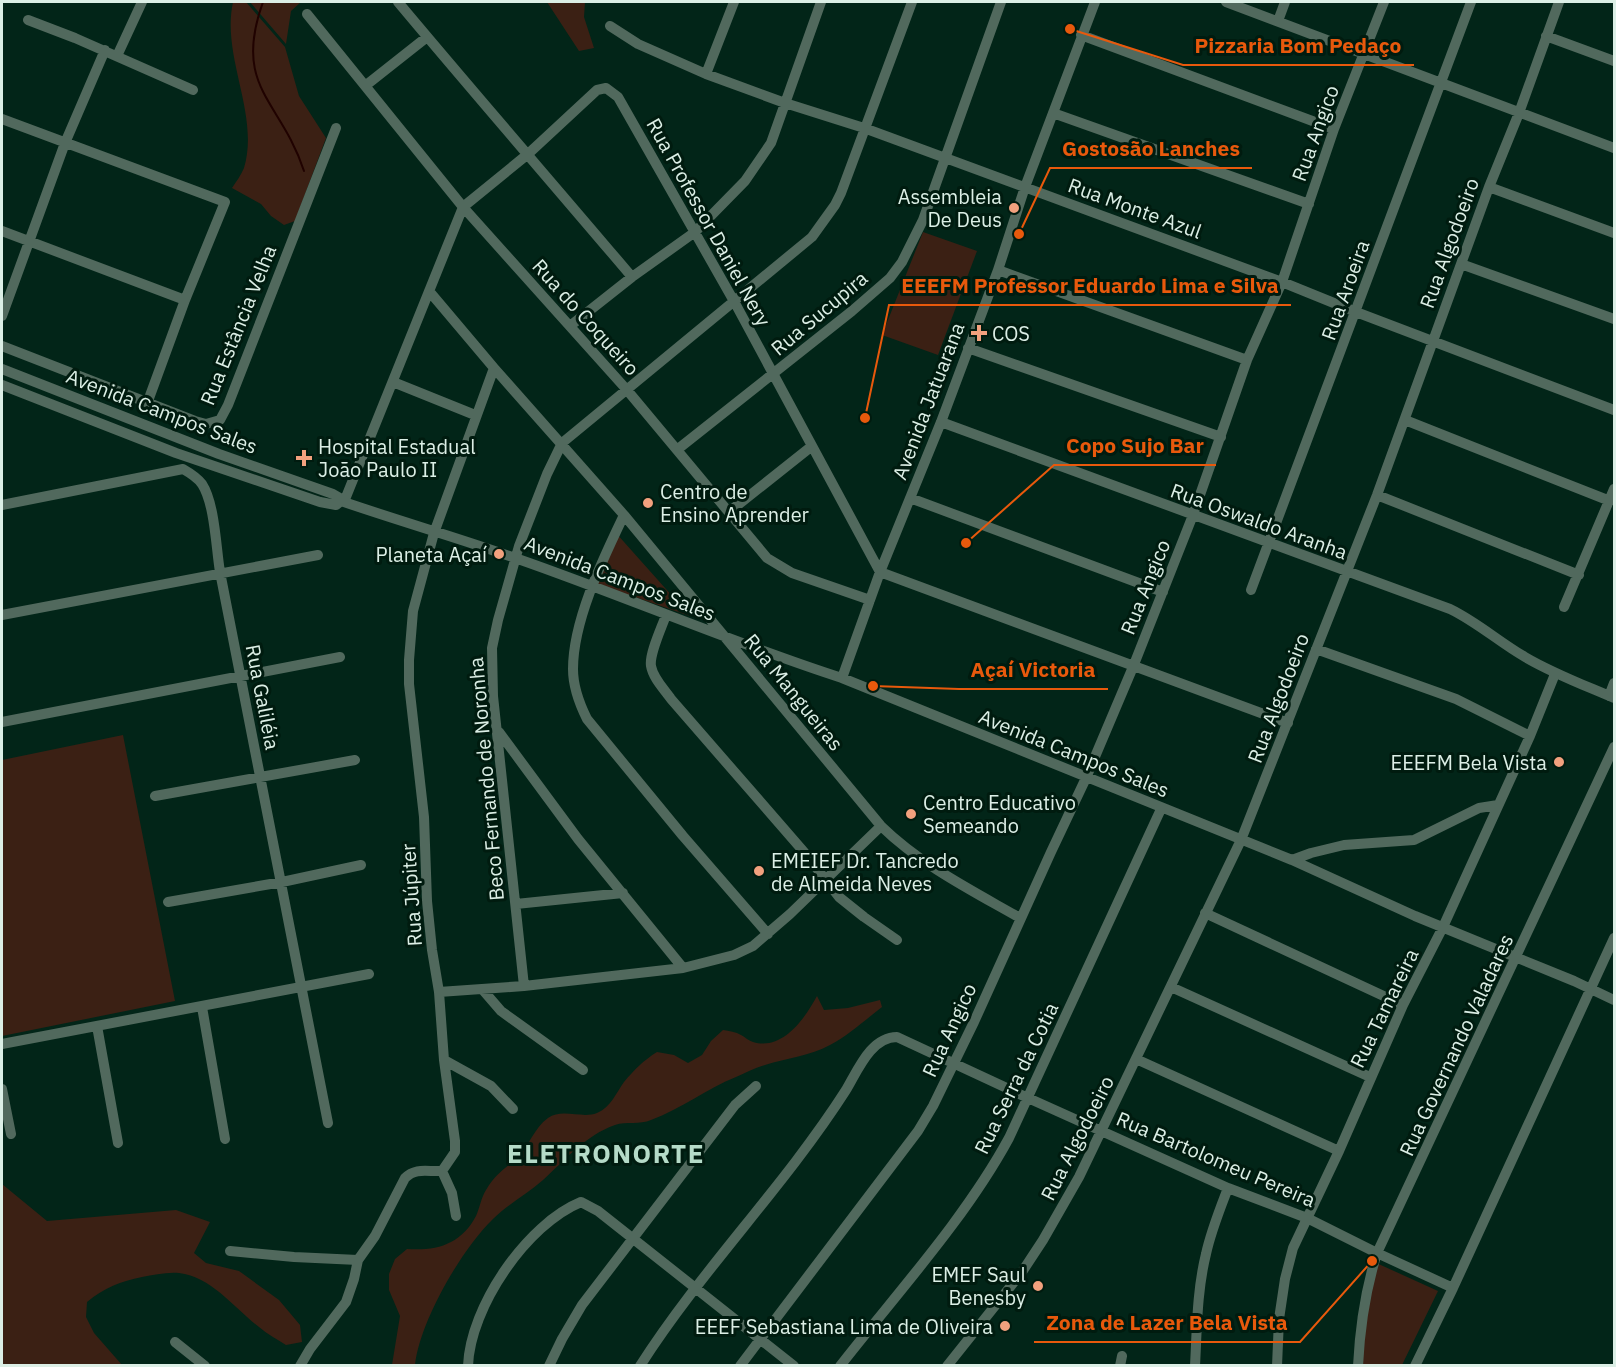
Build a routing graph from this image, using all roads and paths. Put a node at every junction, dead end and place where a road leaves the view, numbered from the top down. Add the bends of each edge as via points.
1 (142, 2) edge
2 (398, 2) edge
3 (734, 2) edge
4 (821, 2) edge
5 (912, 2) edge
6 (1001, 2) edge
7 (1095, 2) edge
8 (1226, 2) edge
9 (1285, 2) edge
10 (1384, 2) edge
11 (1471, 2) edge
12 (1559, 2) edge
13 (307, 14) dead end
14 (28, 20) dead end
15 (1278, 21) junction
16 (610, 27) dead end
17 (1081, 36) junction
18 (1546, 36) junction
19 (427, 37) junction
20 (105, 50) junction
21 (1364, 53) junction
22 (117, 56) junction
23 (1614, 61) edge
24 (706, 74) junction
25 (1441, 82) junction
26 (365, 86) junction
27 (193, 90) dead end
28 (785, 103) junction
29 (1053, 113) junction
30 (1519, 113) junction
31 (2, 119) edge
32 (336, 128) dead end
33 (864, 128) junction
34 (1334, 129) junction
35 (65, 143) junction
36 (1614, 148) edge
37 (528, 154) junction
38 (944, 158) junction
39 (1025, 187) junction
40 (1489, 187) junction
41 (1309, 204) junction
42 (463, 207) junction
43 (2, 231) edge
44 (695, 232) junction
45 (1614, 233) edge
46 (29, 241) junction
47 (1461, 264) junction
48 (998, 270) junction
49 (632, 277) junction
50 (1282, 282) junction
51 (429, 291) junction
52 (185, 300) junction
53 (735, 303) junction
54 (1356, 312) junction
55 (2, 316) edge
56 (1614, 319) edge
57 (570, 326) junction
58 (1433, 340) junction
59 (2, 346) edge
60 (968, 348) junction
61 (1247, 360) junction
62 (494, 368) junction
63 (2, 369) edge
64 (773, 375) junction
65 (393, 382) junction
66 (2, 385) edge
67 (627, 390) junction
68 (147, 401) junction
69 (1614, 410) edge
70 (476, 415) junction
71 (1405, 420) junction
72 (941, 422) junction
73 (1221, 436) junction
74 (562, 443) junction
75 (812, 446) junction
76 (678, 449) junction
77 (214, 452) junction
78 (209, 464) junction
79 (1614, 489) edge
80 (1377, 495) junction
81 (910, 498) junction
82 (1610, 501) junction
83 (342, 502) junction
84 (2, 505) edge
85 (729, 512) junction
86 (624, 515) junction
87 (1193, 515) junction
88 (434, 533) junction
89 (1269, 542) junction
90 (318, 555) dead end
91 (517, 558) junction
92 (220, 572) junction
93 (880, 572) junction
94 (1346, 572) junction
95 (1579, 575) junction
96 (593, 586) junction
97 (1251, 590) dead end
98 (1163, 591) junction
99 (870, 600) junction
100 (1564, 607) dead end
101 (2, 615) edge
102 (666, 615) junction
103 (726, 637) junction
104 (1317, 649) junction
105 (340, 657) dead end
106 (1133, 666) junction
107 (1555, 674) junction
108 (241, 676) junction
109 (842, 678) junction
110 (1614, 683) edge
111 (1612, 697) edge
112 (2, 722) edge
113 (1288, 723) junction
114 (497, 730) junction
115 (1530, 736) junction
116 (1614, 747) edge
117 (355, 760) dead end
118 (261, 776) junction
119 (1086, 778) junction
120 (155, 796) dead end
121 (1498, 805) junction
122 (1161, 808) junction
123 (881, 826) junction
124 (1241, 840) junction
125 (1292, 860) junction
126 (361, 865) dead end
127 (826, 881) junction
128 (282, 882) junction
129 (623, 893) junction
130 (168, 902) dead end
131 (516, 904) junction
132 (1204, 913) junction
133 (1020, 918) junction
134 (1443, 927) junction
135 (768, 934) junction
136 (1614, 938) edge
137 (897, 940) dead end
138 (1517, 958) junction
139 (683, 968) junction
140 (369, 974) dead end
141 (524, 986) junction
142 (1171, 987) junction
143 (301, 988) junction
144 (482, 989) junction
145 (1591, 989) junction
146 (439, 992) junction
147 (1614, 1000) edge
148 (1403, 1005) junction
149 (202, 1007) junction
150 (97, 1026) junction
151 (2, 1044) edge
152 (1136, 1059) junction
153 (444, 1060) junction
154 (954, 1064) junction
155 (583, 1070) dead end
156 (1370, 1077) junction
157 (756, 1086) dead end
158 (2, 1089) edge
159 (1028, 1098) junction
160 (513, 1109) dead end
161 (328, 1123) dead end
162 (1103, 1131) junction
163 (11, 1134) dead end
164 (225, 1139) dead end
165 (118, 1143) dead end
166 (1339, 1150) junction
167 (442, 1171) junction
168 (1228, 1188) junction
169 (456, 1216) dead end
170 (1307, 1218) junction
171 (633, 1239) junction
172 (230, 1251) dead end
173 (1377, 1253) junction
174 (357, 1260) junction
175 (696, 1287) junction
176 (1453, 1288) junction
177 (761, 1340) junction
178 (175, 1342) dead end
179 (205, 1365) edge
180 (300, 1365) edge
181 (468, 1365) edge
182 (549, 1365) edge
183 (640, 1365) edge
184 (740, 1365) edge
185 (794, 1365) edge
186 (840, 1365) edge
187 (947, 1365) edge
188 (1195, 1365) edge
189 (1277, 1365) edge
190 (1358, 1365) edge
191 (1415, 1365) edge

1 - 22 street
2 - 19 street
3 - 24 street
4 - 28 street
5 - 33 street, Beco Fernando de Noronha
6 - 38 street, Rua Sucupira
7 - 17 street, Avenida Jatuarana
8 - 15 street
9 - 15 street
10 - 21 street, Rua Angico
11 - 25 street, Rua Aroeira
12 - 18 street, Rua Algodoeiro
13 - 26 street, Rua do Coqueiro
14 - 20 street
15 - 21 street
16 - 24 street, Rua Monte Azul
17 - 29 street, Avenida Jatuarana
17 - 34 street
18 - 23 street
18 - 30 street, Rua Algodoeiro
19 - 26 street
19 - 37 street
20 - 22 street
20 - 35 street
21 - 25 street
21 - 34 street, Rua Angico
22 - 27 street
24 - 28 street, Rua Monte Azul
25 - 30 street
25 - 54 street, Rua Aroeira
26 - 42 street, Rua do Coqueiro
28 - 33 street, Rua Monte Azul
28 - 44 street via 771,143 755,168
29 - 39 street, Avenida Jatuarana
29 - 41 street
30 - 36 street
30 - 40 street, Rua Algodoeiro
31 - 35 street
32 - 68 street, Rua Estância Velha via 223,416 206,424
33 - 38 street, Rua Monte Azul
33 - 53 street, Beco Fernando de Noronha via 835,205 816,232
34 - 41 street, Rua Angico
35 - 46 street
35 - 52 street via 225,202
37 - 42 street
37 - 44 street, Rua Professor Daniel Nery via 597,90 609,89 618,97
37 - 49 street
38 - 39 street, Rua Monte Azul
38 - 64 street, Rua Sucupira via 923,220 890,278
39 - 48 street, Avenida Jatuarana
39 - 50 street, Rua Monte Azul
40 - 45 street
40 - 47 street, Rua Algodoeiro
41 - 50 street, Rua Angico
42 - 51 street
42 - 57 street, Rua do Coqueiro
43 - 46 street
44 - 49 street
44 - 53 street, Rua Professor Daniel Nery
46 - 52 street
46 - 55 street
47 - 56 street
47 - 58 street, Rua Algodoeiro
48 - 60 street, Avenida Jatuarana
48 - 61 street
49 - 57 street
50 - 54 street, Rua Monte Azul
50 - 61 street, Rua Angico
51 - 62 street, Rua Mangueiras
51 - 65 street
52 - 68 street
53 - 64 street, Rua Professor Daniel Nery
53 - 67 street, Beco Fernando de Noronha
54 - 58 street, Rua Monte Azul
54 - 89 street, Rua Aroeira
57 - 67 street, Rua do Coqueiro
58 - 69 street, Rua Monte Azul
58 - 71 street, Rua Algodoeiro
59 - 68 street, Rua Estância Velha
60 - 72 street, Avenida Jatuarana
60 - 73 street
61 - 73 street, Rua Angico
62 - 70 street, Rua Júpiter
62 - 74 street, Rua Mangueiras
63 - 77 street, Avenida Campos Sales
64 - 75 street, Rua Professor Daniel Nery
64 - 76 street, Rua Sucupira
65 - 70 street
65 - 83 street
66 - 78 street, Avenida Campos Sales
67 - 74 street, Beco Fernando de Noronha
67 - 76 street, Rua do Coqueiro
70 - 88 street, Rua Júpiter
71 - 80 street, Rua Algodoeiro
71 - 82 street
72 - 81 street, Avenida Jatuarana
72 - 87 street, Rua Oswaldo Aranha
73 - 87 street, Rua Angico
74 - 86 street, Rua Mangueiras
74 - 91 street, Beco Fernando de Noronha via 536,501
75 - 85 street
75 - 93 street, Rua Professor Daniel Nery
76 - 85 street, Rua do Coqueiro
77 - 78 street
77 - 83 street, Avenida Campos Sales via 333,494
78 - 83 street, Avenida Campos Sales via 321,502
79 - 82 street
80 - 94 street, Rua Algodoeiro
80 - 95 street
81 - 93 street, Avenida Jatuarana
81 - 98 street
82 - 95 street
83 - 88 street, Avenida Campos Sales
84 - 92 street, Rua Galiléia via 183,469 198,480 206,493
85 - 99 street, Rua do Coqueiro via 754,544 781,568
86 - 96 street
86 - 103 street, Rua Mangueiras
87 - 89 street, Rua Oswaldo Aranha
87 - 98 street, Rua Angico
88 - 91 street, Avenida Campos Sales
88 - 146 street, Rua Júpiter via 413,611 409,684
89 - 94 street, Rua Oswaldo Aranha
89 - 97 street, Rua Aroeira
90 - 92 street
91 - 96 street, Avenida Campos Sales
91 - 114 street, Beco Fernando de Noronha via 492,648
92 - 101 street
92 - 108 street, Rua Galiléia
93 - 99 street, Avenida Jatuarana
93 - 106 street
94 - 104 street, Rua Algodoeiro
94 - 107 street, Rua Oswaldo Aranha via 1463,615
95 - 100 street
96 - 102 street, Avenida Campos Sales
96 - 135 street via 576,641 573,670 576,696 586,719
98 - 106 street, Rua Angico
99 - 109 street, Avenida Jatuarana
102 - 103 street, Avenida Campos Sales
102 - 127 street via 652,657 657,679
103 - 109 street, Avenida Campos Sales
103 - 123 street, Rua Mangueiras
104 - 113 street, Rua Algodoeiro
104 - 115 street via 1456,699
105 - 108 street
106 - 113 street
106 - 119 street, Rua Angico
107 - 111 street, Rua Oswaldo Aranha
107 - 115 street, Rua Tamareira
108 - 112 street
108 - 118 street, Rua Galiléia
109 - 119 street, Avenida Campos Sales
110 - 111 street
113 - 124 street, Rua Algodoeiro
114 - 129 street
114 - 131 street, Beco Fernando de Noronha
115 - 121 street, Rua Tamareira
116 - 138 street, Rua Governando Valadares
117 - 118 street
118 - 120 street
118 - 128 street, Rua Galiléia
119 - 122 street, Avenida Campos Sales
119 - 133 street, Rua Angico
121 - 125 street via 1479,808 1414,840 1344,845
121 - 134 street, Rua Tamareira
122 - 124 street, Avenida Campos Sales
122 - 159 street, Rua Serra da Cotia
123 - 127 street
123 - 133 street, Rua Mangueiras via 926,864
124 - 125 street, Avenida Campos Sales
124 - 132 street, Rua Algodoeiro
125 - 134 street, Avenida Campos Sales
126 - 128 street
127 - 135 street
127 - 137 street via 851,907
128 - 130 street
128 - 143 street, Rua Galiléia
129 - 131 street
129 - 139 street
131 - 141 street, Beco Fernando de Noronha
132 - 142 street, Rua Algodoeiro
132 - 148 street
133 - 154 street, Rua Angico
134 - 138 street, Avenida Campos Sales
134 - 148 street, Rua Tamareira
135 - 139 street via 734,955
136 - 145 street
138 - 145 street, Avenida Campos Sales
138 - 173 street, Rua Governando Valadares
139 - 141 street
140 - 143 street
141 - 144 street
142 - 152 street, Rua Algodoeiro
142 - 156 street
143 - 149 street
143 - 161 street, Rua Galiléia
144 - 146 street
144 - 155 street via 501,1011
145 - 147 street, Avenida Campos Sales
145 - 176 street
146 - 153 street, Rua Júpiter
148 - 156 street, Rua Tamareira
149 - 150 street
149 - 164 street
150 - 151 street
150 - 165 street
152 - 162 street, Rua Algodoeiro
152 - 166 street
153 - 160 street via 491,1086
153 - 167 street, Rua Júpiter via 455,1152
154 - 159 street, Rua Bartolomeu Pereira
154 - 175 street, Rua Bartolomeu Pereira via 897,1037 884,1039 873,1048 780,1182
154 - 177 street, Rua Angico via 918,1131
156 - 166 street, Rua Tamareira
157 - 171 street via 735,1105
158 - 163 street
159 - 162 street, Rua Bartolomeu Pereira
159 - 186 street, Rua Serra da Cotia via 993,1169
162 - 168 street, Rua Bartolomeu Pereira
162 - 187 street, Rua Algodoeiro via 1022,1272
166 - 170 street, Rua Tamareira
167 - 169 street via 452,1193
167 - 174 street via 419,1170 410,1174
168 - 170 street, Rua Bartolomeu Pereira
168 - 188 street via 1205,1256
170 - 173 street, Rua Bartolomeu Pereira
170 - 189 street, Rua Tamareira via 1285,1279
171 - 175 street
171 - 181 street via 581,1202 546,1223 516,1256 481,1312 471,1339
171 - 182 street via 582,1305
172 - 174 street
173 - 176 street, Rua Bartolomeu Pereira
173 - 190 street, Rua Governando Valadares via 1361,1319
174 - 180 street via 346,1302
175 - 177 street
175 - 183 street
176 - 191 street
177 - 184 street, Rua Angico
177 - 185 street
178 - 179 street

